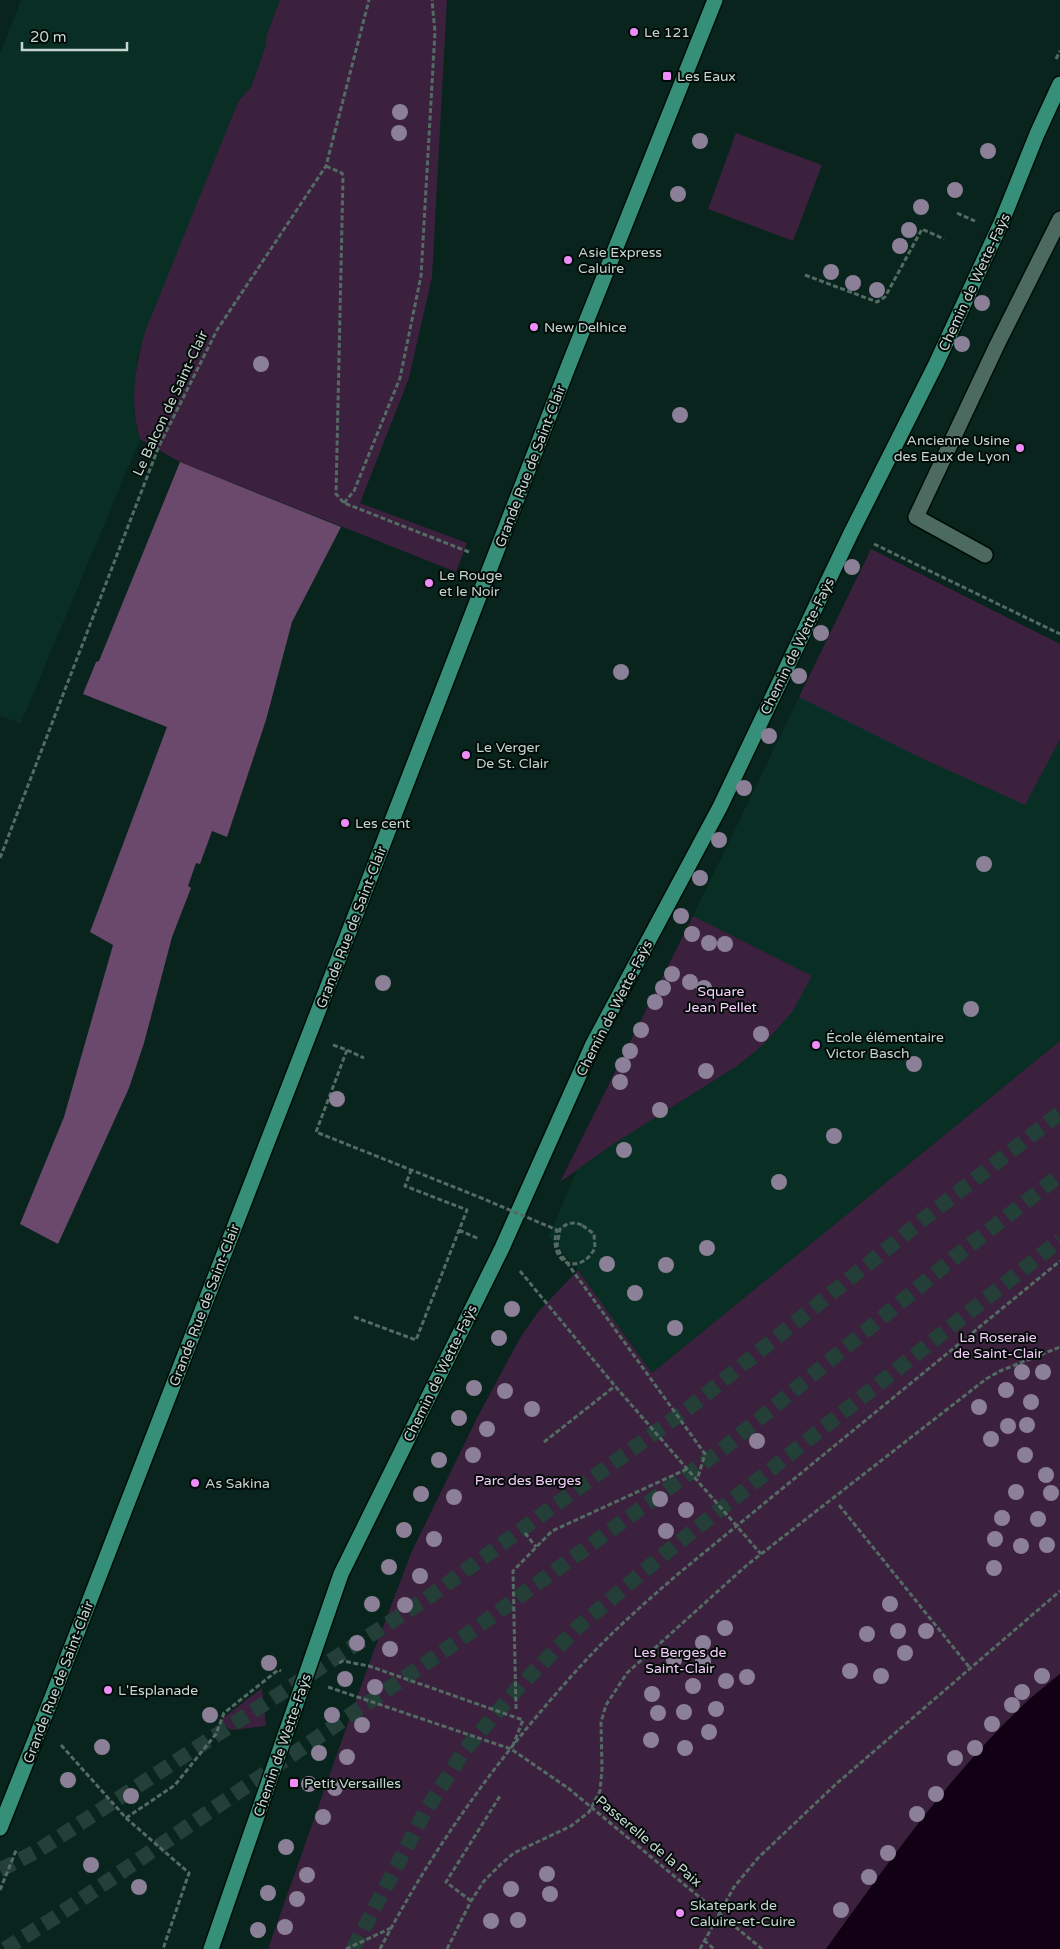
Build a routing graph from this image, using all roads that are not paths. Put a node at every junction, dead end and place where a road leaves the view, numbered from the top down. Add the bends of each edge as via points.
1 (715, 0) edge
2 (1060, 84) edge
3 (1060, 219) edge
4 (985, 555) dead end
5 (0, 1828) edge
6 (211, 1949) edge

1 - 5 main road, Grande Rue de Saint-Clair via 568,367
2 - 6 main road, Chemin de Wette-Faÿs via 962,308 720,807 593,1044 502,1248 341,1574 309,1680
3 - 4 lane via 916,517

